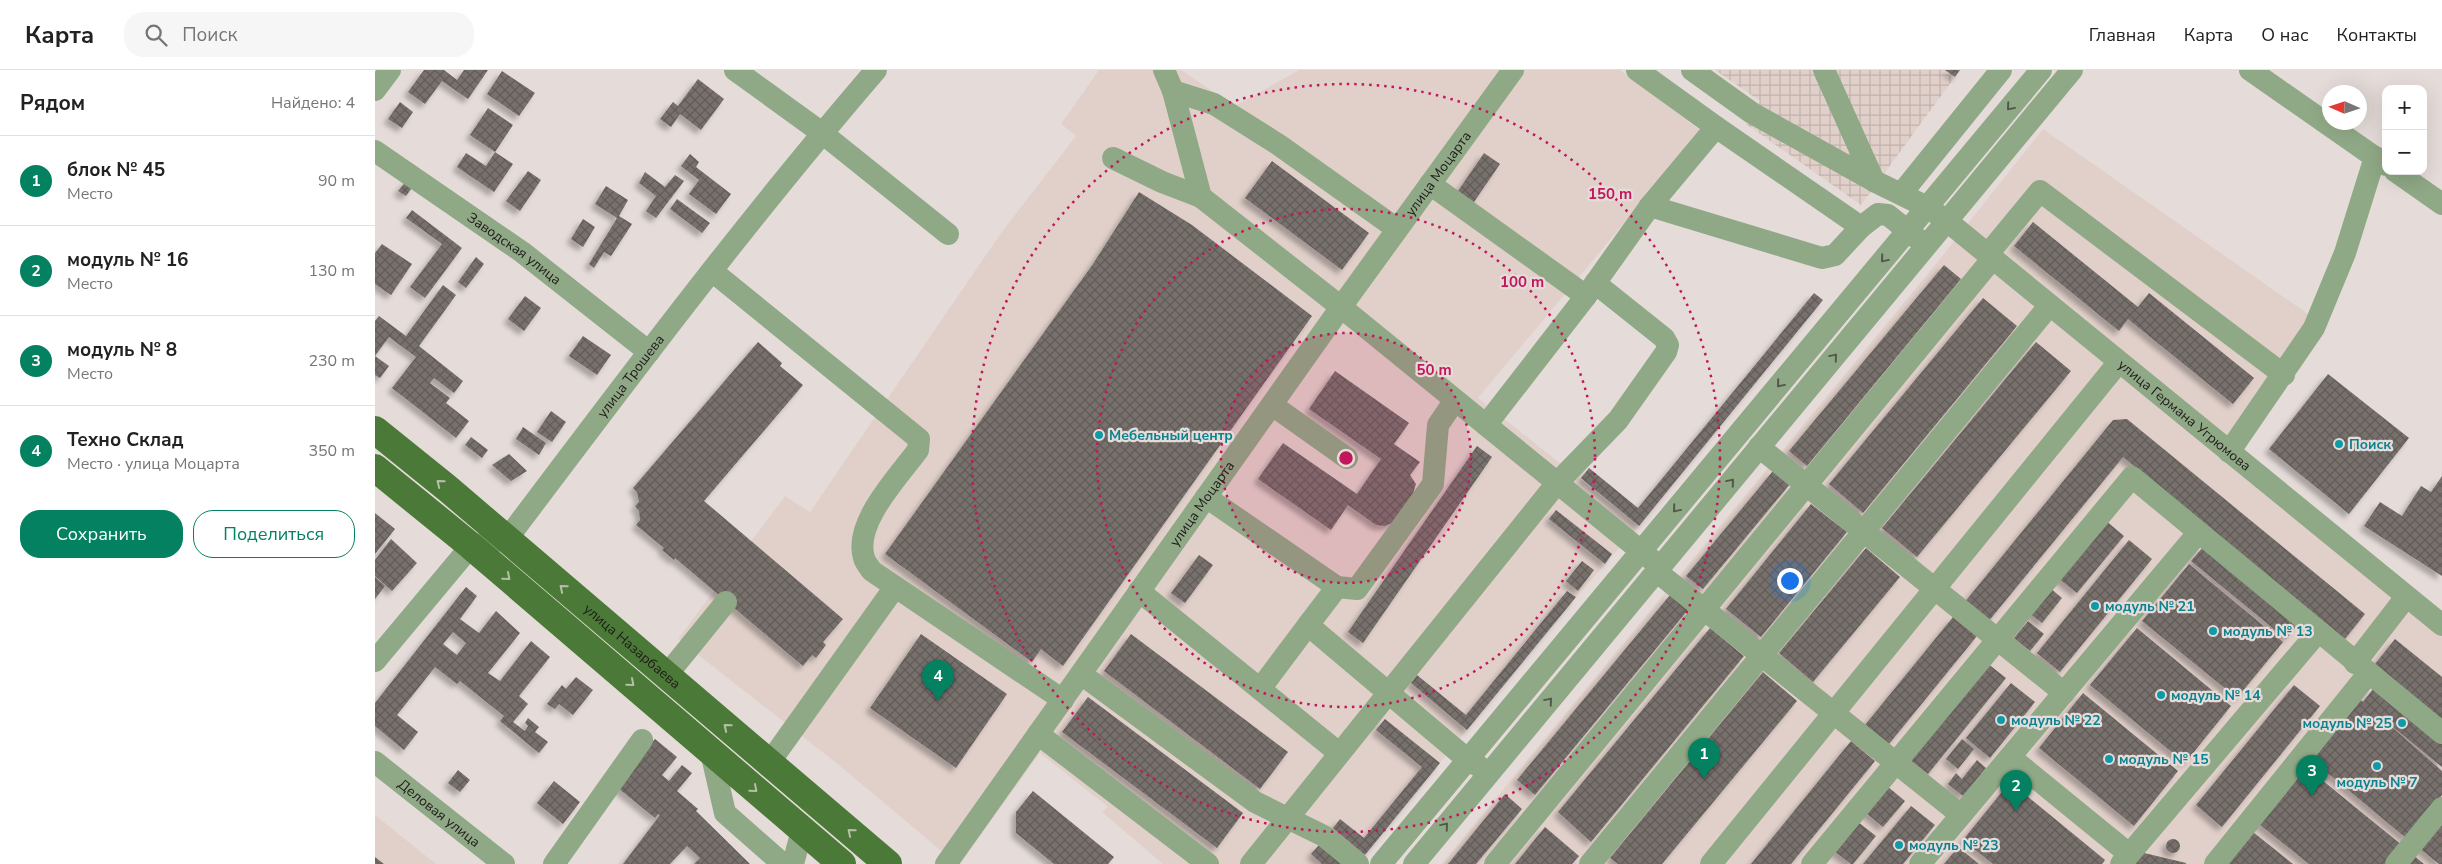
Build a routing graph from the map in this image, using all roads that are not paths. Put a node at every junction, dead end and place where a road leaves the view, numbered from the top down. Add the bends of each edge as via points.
1 (390, 70) edge
2 (735, 70) edge
3 (875, 70) edge
4 (1164, 70) edge
5 (1513, 70) edge
6 (1637, 70) edge
7 (1692, 70) edge
8 (1824, 70) edge
9 (2001, 70) edge
10 (2041, 70) edge
11 (2072, 70) edge
12 (2250, 70) edge
13 (375, 90) edge
14 (1173, 91) junction
15 (1716, 127) junction
16 (821, 132) junction
17 (375, 151) edge
18 (1113, 158) dead end
19 (2380, 161) edge
20 (2401, 175) edge
21 (1874, 181) junction
22 (1430, 184) junction
23 (1901, 194) junction
24 (1201, 197) junction
25 (2442, 204) edge
26 (1650, 206) junction
27 (1927, 207) junction
28 (1947, 221) junction
29 (1861, 227) junction
30 (1397, 229) junction
31 (1908, 230) junction
32 (948, 234) dead end
33 (1927, 245) junction
34 (1990, 256) junction
35 (712, 271) junction
36 (1590, 289) junction
37 (2049, 306) junction
38 (1341, 308) junction
39 (649, 352) junction
40 (2119, 363) junction
41 (2283, 375) junction
42 (1455, 400) junction
43 (1272, 405) junction
44 (1486, 425) junction
45 (375, 430) edge
46 (1759, 447) junction
47 (2229, 452) junction
48 (1347, 458) dead end
49 (375, 468) edge
50 (1557, 483) junction
51 (1806, 485) junction
52 (1206, 497) junction
53 (1864, 532) junction
54 (2199, 533) junction
55 (507, 539) junction
56 (471, 546) junction
57 (1641, 551) junction
58 (1658, 569) junction
59 (1337, 586) junction
60 (895, 587) junction
61 (1936, 589) junction
62 (1139, 591) junction
63 (2406, 597) junction
64 (726, 602) dead end
65 (1704, 609) junction
66 (2442, 625) edge
67 (1308, 626) junction
68 (2318, 632) junction
69 (1997, 639) junction
70 (1762, 655) junction
71 (375, 661) edge
72 (2361, 668) junction
73 (1081, 674) junction
74 (667, 676) junction
75 (1260, 689) junction
76 (1388, 693) junction
77 (2064, 693) junction
78 (1063, 700) junction
79 (1835, 713) junction
80 (2442, 733) edge
81 (1038, 734) junction
82 (642, 740) dead end
83 (711, 752) junction
84 (1339, 752) junction
85 (2010, 757) junction
86 (1467, 760) junction
87 (375, 762) edge
88 (769, 763) junction
89 (1894, 763) junction
90 (1489, 773) junction
91 (2442, 808) edge
92 (1961, 815) junction
93 (1289, 819) junction
94 (802, 830) junction
95 (2125, 859) edge
96 (493, 861) edge
97 (554, 864) edge
98 (783, 864) edge
99 (793, 864) edge
100 (842, 864) edge
101 (888, 864) edge
102 (946, 864) edge
103 (1208, 864) edge
104 (1251, 864) edge
105 (1358, 864) edge
106 (1381, 864) edge
107 (1414, 864) edge
108 (1495, 864) edge
109 (1590, 864) edge
110 (1711, 864) edge
111 (1811, 864) edge
112 (1920, 864) edge
113 (2215, 864) edge
114 (2396, 864) edge

1 - 13 street
2 - 16 street
3 - 16 street, улица Трошева
4 - 14 street
5 - 22 street, улица Моцарта
6 - 15 street
7 - 21 street, улица Германа Угрюмова via 1752,113
8 - 21 street
9 - 23 street
10 -> 27 street
11 - 28 street
12 - 19 street
14 - 24 street
14 - 30 street via 1214,104 1279,145
15 - 26 street
15 - 29 street
16 - 32 street
16 - 35 street, улица Трошева
17 - 39 street, Заводская улица via 522,252
18 - 24 street
19 - 41 street via 2314,328
20 - 25 street
21 - 23 street, улица Германа Угрюмова
22 - 30 street, улица Моцарта
22 - 36 street
23 - 27 street, улица Германа Угрюмова
24 - 38 street
26 - 29 street via 1823,258 1835,255
26 - 36 street
27 - 28 street, улица Германа Угрюмова
27 - 31 street
28 - 33 street
28 - 34 street, улица Германа Угрюмова
29 - 31 street via 1878,214 1888,215
30 - 38 street, улица Моцарта
31 - 33 street
31 -> 57 street
46 -> 33 street
34 - 37 street, улица Германа Угрюмова
34 - 41 street via 2041,191
34 - 51 street
35 - 39 street, улица Трошева
35 - 60 street via 919,440 918,450 874,511 862,544 864,558 872,571
36 - 44 street
36 - 50 street via 1665,338 1668,349 1617,420
37 - 40 street, улица Германа Угрюмова
37 - 53 street
38 - 42 street
38 - 43 street, улица Моцарта
39 - 55 street, улица Трошева
40 - 47 street, улица Германа Угрюмова
40 - 61 street
41 - 47 street
42 - 44 street
42 - 59 street via 1438,425 1433,484 1357,589
43 - 48 street
43 - 52 street, улица Моцарта
44 - 50 street
55 -> 45 main road, улица Назарбаева
46 - 51 street
58 -> 46 street
47 - 63 street, улица Германа Угрюмова
49 - 56 main road, улица Назарбаева
50 - 57 street
50 - 76 street
51 - 53 street
51 - 65 street
52 - 59 street
52 - 62 street, улица Моцарта
53 - 61 street
53 - 70 street
54 - 68 street
54 - 69 street via 2132,477
54 - 77 street
55 - 56 street
74 -> 55 main road, улица Назарбаева
56 - 71 street
56 -> 83 main road, улица Назарбаева
57 - 58 street
57 - 86 street
58 - 65 street
90 -> 58 street
59 - 67 street
60 - 78 street
60 - 88 street
61 - 69 street
61 - 79 street
62 - 73 street, улица Моцарта
62 - 75 street
63 - 66 street, улица Германа Угрюмова
63 - 72 street
64 - 74 street
65 - 70 street
65 - 108 street
67 - 75 street
67 - 76 street
68 - 72 street
68 - 95 street
69 - 77 street
69 - 89 street
70 - 79 street
70 - 109 street
72 - 80 street
72 - 113 street
73 - 78 street, улица Моцарта
73 - 93 street via 1255,802
88 -> 74 main road, улица Назарбаева
75 - 84 street
76 - 84 street
76 - 86 street
77 - 85 street
78 - 81 street, улица Моцарта
79 - 89 street
79 - 110 street
81 - 102 street, улица Моцарта
81 - 103 street
82 - 97 street
83 -> 94 main road, улица Назарбаева
83 - 98 street via 725,813
84 - 93 street
85 - 92 street
85 - 95 street
86 - 90 street
86 - 106 street
87 - 96 street, Деловая улица
101 -> 88 main road, улица Назарбаева
89 - 92 street
89 - 111 street
107 -> 90 street
91 - 114 street
92 - 112 street
93 - 104 street
93 - 105 street via 1324,836
94 - 99 street
94 - 100 main road, улица Назарбаева

